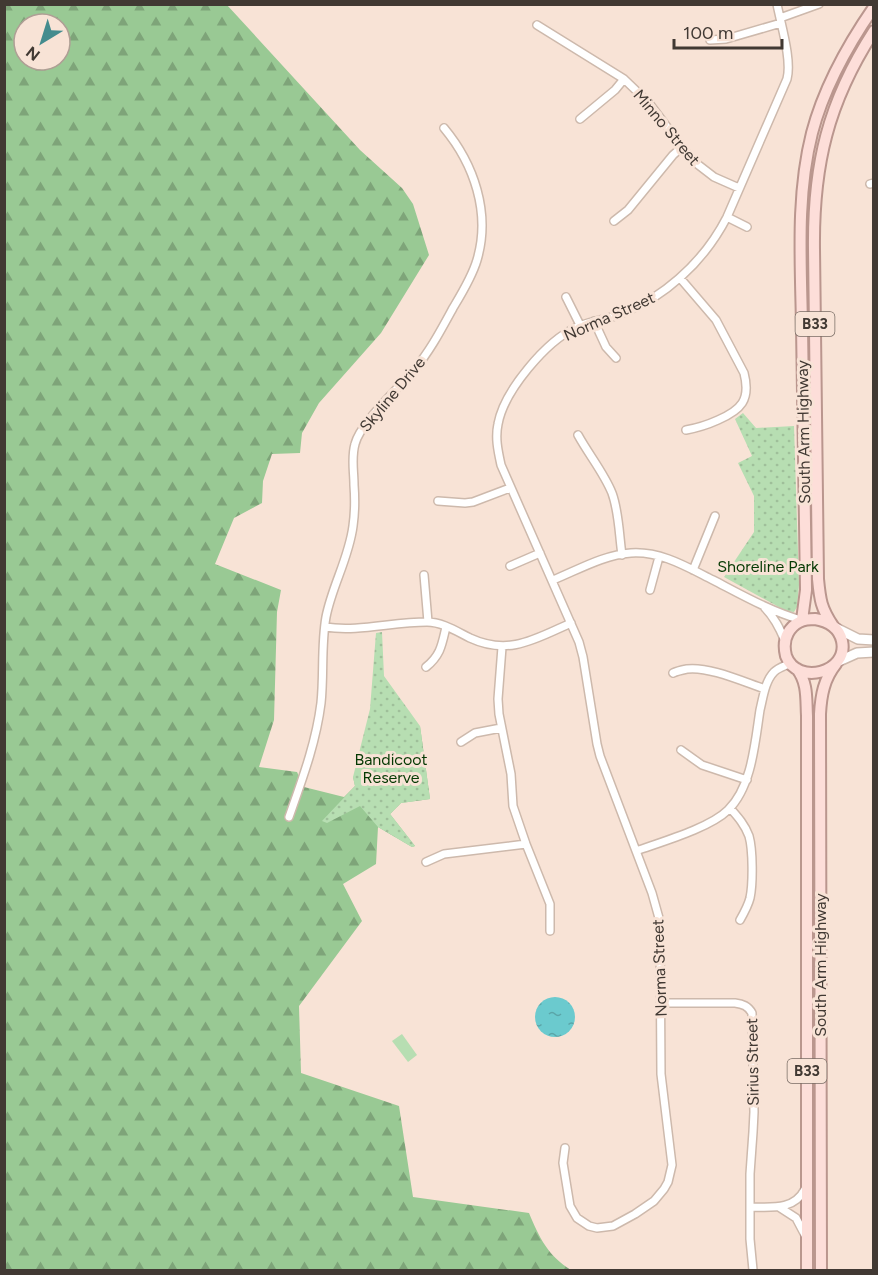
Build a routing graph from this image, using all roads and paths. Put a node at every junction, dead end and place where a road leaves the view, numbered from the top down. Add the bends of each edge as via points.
1 (777, 4) edge
2 (819, 4) edge
3 (873, 7) edge
4 (780, 21) junction
5 (537, 25) dead end
6 (873, 31) edge
7 (710, 40) dead end
8 (624, 79) junction
9 (580, 119) dead end
10 (444, 128) dead end
11 (682, 147) junction
12 (739, 188) junction
13 (727, 217) junction
14 (614, 221) dead end
15 (747, 227) dead end
16 (680, 278) junction
17 (566, 297) dead end
18 (594, 321) junction
19 (580, 326) junction
20 (616, 358) dead end
21 (686, 430) dead end
22 (578, 435) dead end
23 (510, 488) junction
24 (438, 501) dead end
25 (716, 516) dead end
26 (540, 553) junction
27 (622, 555) junction
28 (659, 557) junction
29 (510, 566) dead end
30 (693, 570) junction
31 (424, 575) dead end
32 (553, 580) junction
33 (650, 590) dead end
34 (760, 604) junction
35 (801, 620) junction
36 (428, 622) junction
37 (571, 623) junction
38 (833, 626) junction
39 (325, 627) junction
40 (446, 627) junction
41 (873, 640) edge
42 (785, 641) junction
43 (502, 647) junction
44 (873, 652) edge
45 (836, 663) junction
46 (794, 666) junction
47 (426, 667) dead end
48 (673, 673) dead end
49 (765, 689) junction
50 (501, 728) junction
51 (461, 741) dead end
52 (681, 750) dead end
53 (747, 780) junction
54 (730, 808) junction
55 (289, 817) dead end
56 (526, 844) junction
57 (636, 851) junction
58 (426, 862) dead end
59 (740, 920) dead end
60 (550, 932) dead end
61 (661, 1003) junction
62 (565, 1148) dead end
63 (807, 1184) junction
64 (750, 1207) junction
65 (779, 1207) junction
66 (807, 1239) junction
67 (753, 1270) edge
68 (807, 1270) edge
69 (821, 1270) edge

1 - 4 street, Norma Street
2 - 4 street
3 - 35 main road, South Arm Highway / B33 via 827,89 813,131 803,183 806,590
4 - 7 street via 726,39
4 - 12 street, Norma Street via 789,75
5 - 8 street, Minno Street
6 - 38 main road, South Arm Highway / B33 via 833,112 822,148 815,198 818,579 823,609
8 - 9 street
8 - 11 street, Minno Street via 649,103
10 - 39 street, Skyline Drive via 463,154 478,194 482,232 477,260 421,361 356,440 352,455 353,526
11 - 12 street, Minno Street via 707,172
11 - 14 street
12 - 13 street, Norma Street
13 - 15 street
13 - 16 street, Norma Street
16 - 18 street, Norma Street via 641,304
16 - 21 street via 716,320 744,373 746,386 736,411
17 - 19 street
18 - 19 street, Norma Street
18 - 20 street
19 - 23 street, Norma Street via 545,350 505,401 497,426 497,446
22 - 27 street via 611,493
23 - 24 street via 473,502
23 - 26 street, Norma Street
25 - 30 street
26 - 29 street
26 - 32 street, Norma Street
27 - 28 street via 644,553
27 - 32 street
28 - 30 street
28 - 33 street
30 - 34 street
31 - 36 street
32 - 37 street, Norma Street
34 - 35 street
34 - 42 street via 771,614
35 - 38 main road via 815,619
35 - 42 main road, B33 via 791,628
36 - 39 street via 369,628
36 - 40 street
37 - 43 street via 524,643
37 - 57 street, Norma Street via 583,657 600,756
38 - 41 main road via 858,639
38 - 45 main road, B33 via 842,645
39 - 55 street, Skyline Drive via 319,715
40 - 43 street
40 - 47 street via 440,650
42 - 46 main road, B33 via 785,652
43 - 50 street via 498,699
44 - 45 main road via 857,653
45 - 46 main road via 816,673 806,673
45 - 69 main road, South Arm Highway / B33 via 823,688 820,714
46 - 49 street via 778,668
46 - 63 main road, South Arm Highway / B33 via 804,682 807,716
48 - 49 street via 698,669
49 - 53 street
50 - 51 street via 475,733
50 - 56 street via 513,806
52 - 53 street via 702,765
53 - 54 street
54 - 57 street via 710,823
54 - 59 street via 746,829 752,852 750,896
56 - 58 street via 444,854
56 - 60 street via 550,904
57 - 61 street, Norma Street via 659,918
61 - 62 street, Norma Street via 661,1074 672,1165 664,1189 646,1208 613,1226 589,1226 577,1218 570,1206 563,1163
61 - 64 street, Sirius Street via 735,1003 752,1013 754,1112
63 - 65 street via 797,1201
63 - 66 main road, South Arm Highway / B33
64 - 65 street
64 - 67 street, Sirius Street
65 - 66 street via 796,1218
66 - 68 main road, South Arm Highway / B33

